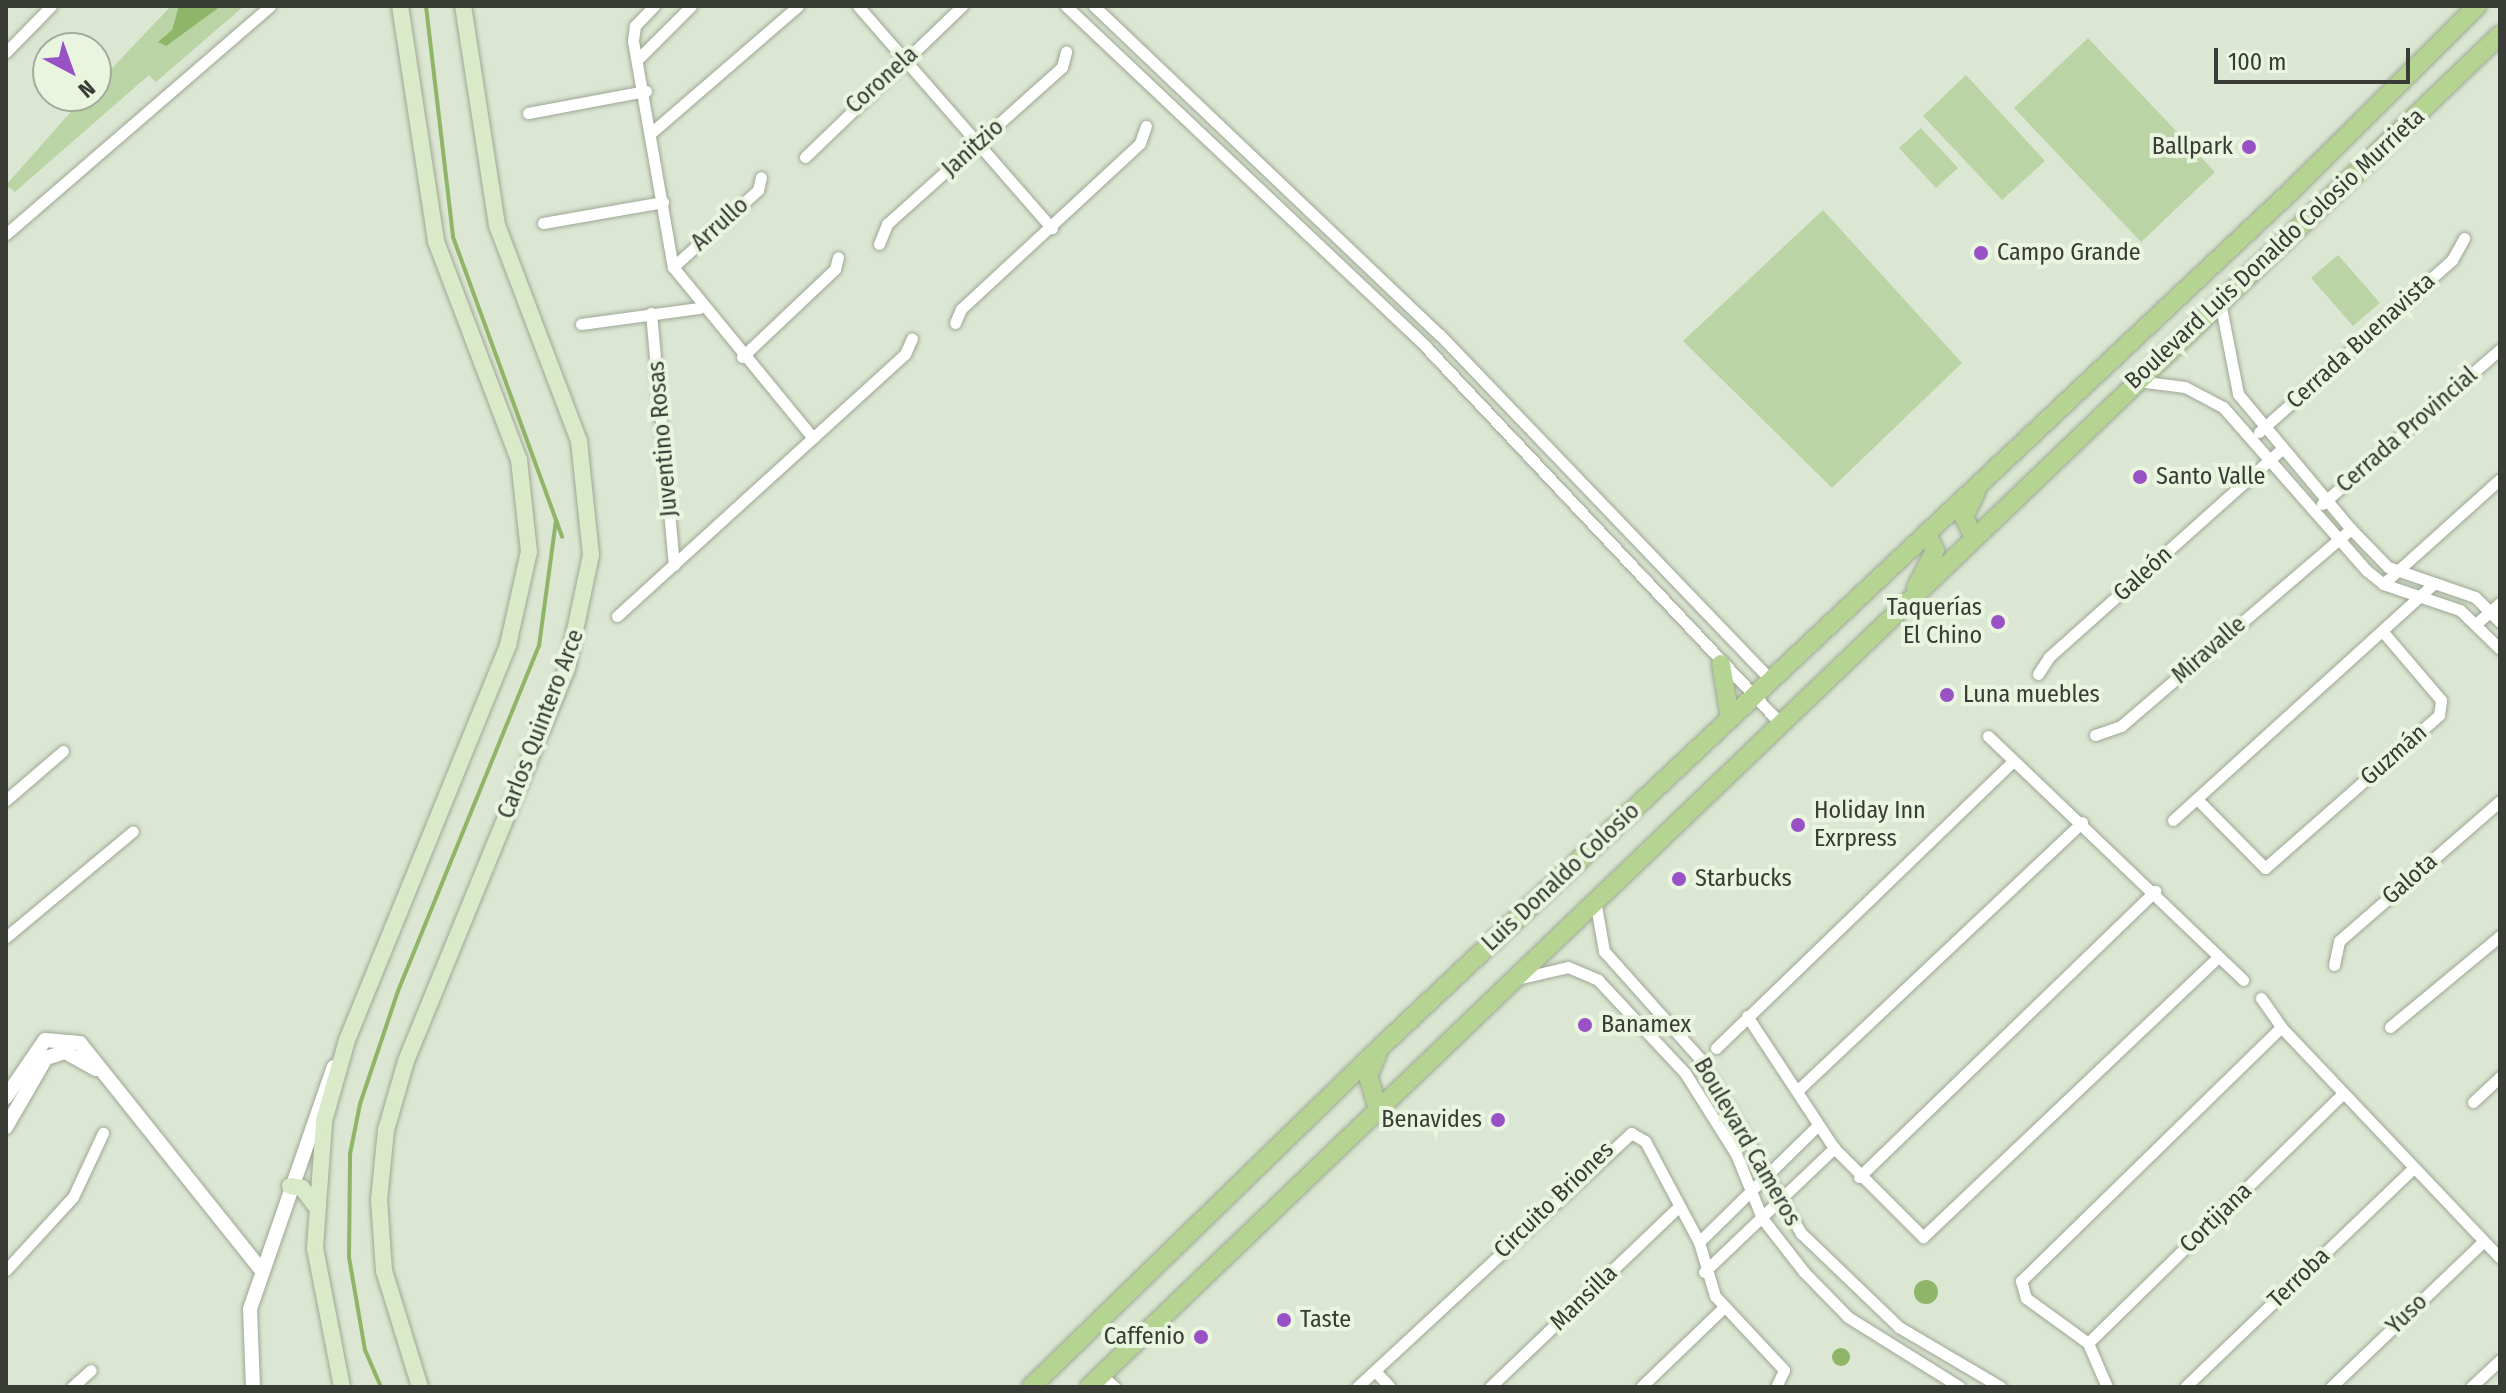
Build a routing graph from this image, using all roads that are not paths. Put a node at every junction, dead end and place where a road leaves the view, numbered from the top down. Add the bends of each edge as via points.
1 (51, 6) edge
2 (270, 6) edge
3 (400, 6) edge
4 (463, 6) edge
5 (654, 6) edge
6 (691, 6) edge
7 (798, 6) edge
8 (858, 6) edge
9 (962, 6) edge
10 (1066, 6) edge
11 (1094, 6) edge
12 (2477, 6) edge
13 (2500, 35) edge
14 (6, 52) edge
15 (1066, 52) dead end
16 (640, 57) junction
17 (905, 59) junction
18 (646, 91) junction
19 (528, 113) dead end
20 (1146, 126) dead end
21 (652, 132) junction
22 (979, 144) junction
23 (805, 157) dead end
24 (1257, 160) junction
25 (1244, 174) junction
26 (761, 177) dead end
27 (2290, 192) junction
28 (663, 202) junction
29 (543, 223) dead end
30 (1052, 228) junction
31 (2289, 233) junction
32 (6, 234) edge
33 (2464, 238) dead end
34 (879, 244) dead end
35 (838, 257) dead end
36 (673, 267) junction
37 (2220, 297) junction
38 (699, 308) junction
39 (651, 313) junction
40 (955, 323) dead end
41 (581, 324) dead end
42 (1439, 334) junction
43 (912, 338) dead end
44 (1426, 347) junction
45 (2500, 349) edge
46 (742, 357) junction
47 (2097, 373) joint
48 (2133, 381) junction
49 (2238, 394) junction
50 (2118, 396) joint
51 (2223, 407) junction
52 (2264, 428) junction
53 (813, 438) junction
54 (2251, 439) junction
55 (2282, 449) junction
56 (2269, 462) junction
57 (1983, 479) junction
58 (2500, 479) edge
59 (2327, 500) junction
60 (1602, 503) junction
61 (2314, 511) junction
62 (1585, 519) junction
63 (2351, 529) junction
64 (1926, 533) junction
65 (1974, 537) junction
66 (2337, 540) junction
67 (674, 565) junction
68 (2395, 570) junction
69 (2434, 583) junction
70 (2383, 584) junction
71 (1915, 595) junction
72 (2423, 597) junction
73 (2495, 607) edge
74 (617, 616) dead end
75 (2478, 622) junction
76 (2500, 622) edge
77 (2384, 633) junction
78 (2500, 649) edge
79 (1721, 664) junction
80 (2038, 674) dead end
81 (1771, 680) junction
82 (1754, 696) junction
83 (1730, 718) junction
84 (1781, 724) junction
85 (2095, 735) dead end
86 (1988, 736) dead end
87 (63, 751) dead end
88 (2013, 761) junction
89 (2197, 799) junction
90 (6, 800) edge
91 (2500, 801) edge
92 (2173, 820) dead end
93 (2082, 822) junction
94 (133, 831) dead end
95 (2155, 891) junction
96 (1595, 900) junction
97 (2500, 936) edge
98 (6, 937) edge
99 (2217, 958) junction
100 (2334, 965) dead end
101 (1512, 980) junction
102 (2243, 980) dead end
103 (2261, 998) dead end
104 (1747, 1016) junction
105 (2281, 1027) junction
106 (2390, 1027) dead end
107 (347, 1040) junction
108 (1385, 1043) junction
109 (1716, 1048) dead end
110 (1701, 1060) junction
111 (98, 1070) junction
112 (1685, 1073) junction
113 (2500, 1077) edge
114 (1799, 1089) junction
115 (2343, 1093) junction
116 (7, 1094) edge
117 (23, 1101) junction
118 (2473, 1102) dead end
119 (1377, 1105) junction
120 (8, 1121) edge
121 (1817, 1126) junction
122 (103, 1133) dead end
123 (1834, 1148) junction
124 (2412, 1169) junction
125 (1767, 1171) junction
126 (1859, 1177) junction
127 (290, 1186) junction
128 (1747, 1188) junction
129 (1784, 1200) junction
130 (315, 1205) junction
131 (1677, 1208) junction
132 (1762, 1218) junction
133 (2484, 1241) junction
134 (1699, 1242) junction
135 (2500, 1258) edge
136 (6, 1270) edge
137 (262, 1271) junction
138 (1704, 1272) junction
139 (1724, 1307) junction
140 (1899, 1327) junction
141 (2088, 1343) junction
142 (1889, 1346) junction
143 (2500, 1360) edge
144 (91, 1370) dead end
145 (1375, 1371) junction
146 (1102, 1383) edge
147 (2103, 1386) edge
148 (72, 1387) edge
149 (253, 1387) edge
150 (342, 1387) edge
151 (420, 1387) edge
152 (1031, 1387) edge
153 (1357, 1387) edge
154 (1390, 1387) edge
155 (1490, 1387) edge
156 (1641, 1387) edge
157 (1776, 1387) edge
158 (1960, 1387) edge
159 (2001, 1387) edge
160 (2185, 1387) edge
161 (2331, 1387) edge
162 (2471, 1387) edge

1 - 14 street
2 - 32 street
3 - 107 main road via 436,241 519,460 529,552 508,645
4 - 151 main road, Carlos Quintero Arce via 493,211 579,441 591,555 567,668 406,1061 386,1130 379,1200 384,1271
5 - 16 street via 635,26
6 - 16 street
7 - 21 street
8 - 17 street
9 - 17 street, Coronela
10 - 25 street
11 - 24 street
12 - 27 main road, Boulevard Luis Donaldo Colosio Murrieta
13 - 31 main road, Boulevard Luis Donaldo Colosio Murrieta
15 - 22 street, Janitzio via 1062,67
16 - 18 street
17 - 22 street
17 - 23 street, Coronela
18 - 19 street
18 - 21 street
20 - 30 street via 1140,143
21 - 28 street
22 - 30 street
22 - 34 street, Janitzio via 887,224
24 - 25 street
24 - 42 street
25 - 44 street
26 - 36 street, Arrullo via 758,190
27 - 31 main road via 2282,215
27 - 47 main road, Boulevard Luis Donaldo Colosio Murrieta
28 - 29 street
28 - 36 street
30 - 40 street
31 - 37 main road, Boulevard Luis Donaldo Colosio Murrieta
33 - 52 street, Cerrada Buenavista via 2452,260
35 - 46 street via 835,269
36 - 38 street
37 - 48 main road, Boulevard Luis Donaldo Colosio Murrieta
37 - 49 street
38 - 39 street
38 - 46 street
39 - 41 street
39 - 67 street, Juventino Rosas
42 - 44 street
42 - 60 street
43 - 53 street via 905,354
44 - 62 street
45 - 59 street, Cerrada Provincial
46 - 53 street
47 - 57 main road, Luis Donaldo Colosio
48 - 50 main road, Boulevard Luis Donaldo Colosio Murrieta
48 - 51 street via 2185,387
49 - 51 street
49 - 52 street
50 - 65 main road, Luis Donaldo Colosio
51 - 54 street
52 - 54 street, Cerrada Buenavista
52 - 55 street
53 - 67 street
54 - 56 street
55 - 56 street, Galeón
55 - 59 street
56 - 61 street
56 - 80 street, Galeón via 2049,657
57 - 64 main road, Luis Donaldo Colosio
57 - 65 main road via 1964,517
58 - 68 street
59 - 61 street, Cerrada Provincial
59 - 63 street
60 - 62 street
60 - 81 street
61 - 66 street
62 - 79 street
63 - 66 street, Miravalle
63 - 68 street
64 - 71 main road via 1935,550
64 - 81 main road, Luis Donaldo Colosio
65 - 71 main road, Luis Donaldo Colosio
66 - 70 street
66 - 85 street, Miravalle via 2121,726
67 - 74 street
68 - 69 street
68 - 70 street
69 - 72 street
69 - 73 street
70 - 72 street
71 - 84 main road, Luis Donaldo Colosio
72 - 75 street
72 - 77 street
73 - 75 street
73 - 76 street
75 - 78 street
77 - 89 street
77 - 89 street, Guzmán via 2441,700 2428,725 2265,868
79 - 82 street
79 - 83 main road
81 - 82 main road, Luis Donaldo Colosio
82 - 83 main road, Luis Donaldo Colosio
82 - 84 street
83 - 108 main road, Luis Donaldo Colosio
84 - 96 main road, Luis Donaldo Colosio
86 - 88 street
87 - 90 street
88 - 93 street
88 - 104 street
89 - 92 street
91 - 100 street, Galota via 2339,941
93 - 95 street
93 - 114 street
94 - 98 street
95 - 99 street
95 - 126 street
96 - 101 main road, Luis Donaldo Colosio
96 - 110 street, Boulevard Cameros via 1599,936 1614,966
97 - 106 street
99 - 102 street
99 - 126 street via 1933,1231 1914,1232
101 - 112 street, Boulevard Cameros via 1555,967 1591,974
101 - 119 main road, Luis Donaldo Colosio
103 - 105 street
104 - 109 street
104 - 114 street
105 - 115 street
105 - 141 street via 2024,1274 2026,1298
107 - 127 street
107 - 130 main road via 324,1121
108 - 119 main road via 1368,1076
108 - 152 main road, Luis Donaldo Colosio
110 - 112 street
110 - 125 street, Boulevard Cameros
111 - 116 street via 69,1037 35,1049
111 - 117 street via 55,1053
111 - 137 street
112 - 128 street, Boulevard Cameros via 1736,1154
113 - 118 street
114 - 121 street
115 - 124 street
115 - 141 street, Cortijana
116 - 117 street
117 - 120 street
119 - 146 main road, Luis Donaldo Colosio
121 - 123 street
121 - 125 street
122 - 136 street via 73,1197
123 - 126 street
123 - 129 street
124 - 133 street
124 - 160 street, Terroba
125 - 128 street
125 - 129 street, Boulevard Cameros
127 - 130 main road via 302,1188
127 - 137 street
128 - 132 street, Boulevard Cameros
128 - 134 street
129 - 132 street
129 - 140 street, Boulevard Cameros via 1801,1233 1840,1278
130 - 150 main road via 319,1290
131 - 134 street, Circuito Briones
131 - 145 street, Circuito Briones via 1645,1141 1623,1134
131 - 155 street, Mansilla
132 - 138 street
132 - 142 street, Boulevard Cameros via 1828,1299
133 - 135 street
133 - 161 street, Yuso
134 - 138 street, Circuito Briones
137 - 149 street via 247,1335
138 - 139 street, Circuito Briones
139 - 156 street
139 - 157 street, Circuito Briones via 1784,1370
140 - 142 street
140 - 159 street, Boulevard Cameros
141 - 147 street
142 - 158 street, Boulevard Cameros
143 - 162 street
144 - 148 street
145 - 153 street
145 - 154 street

